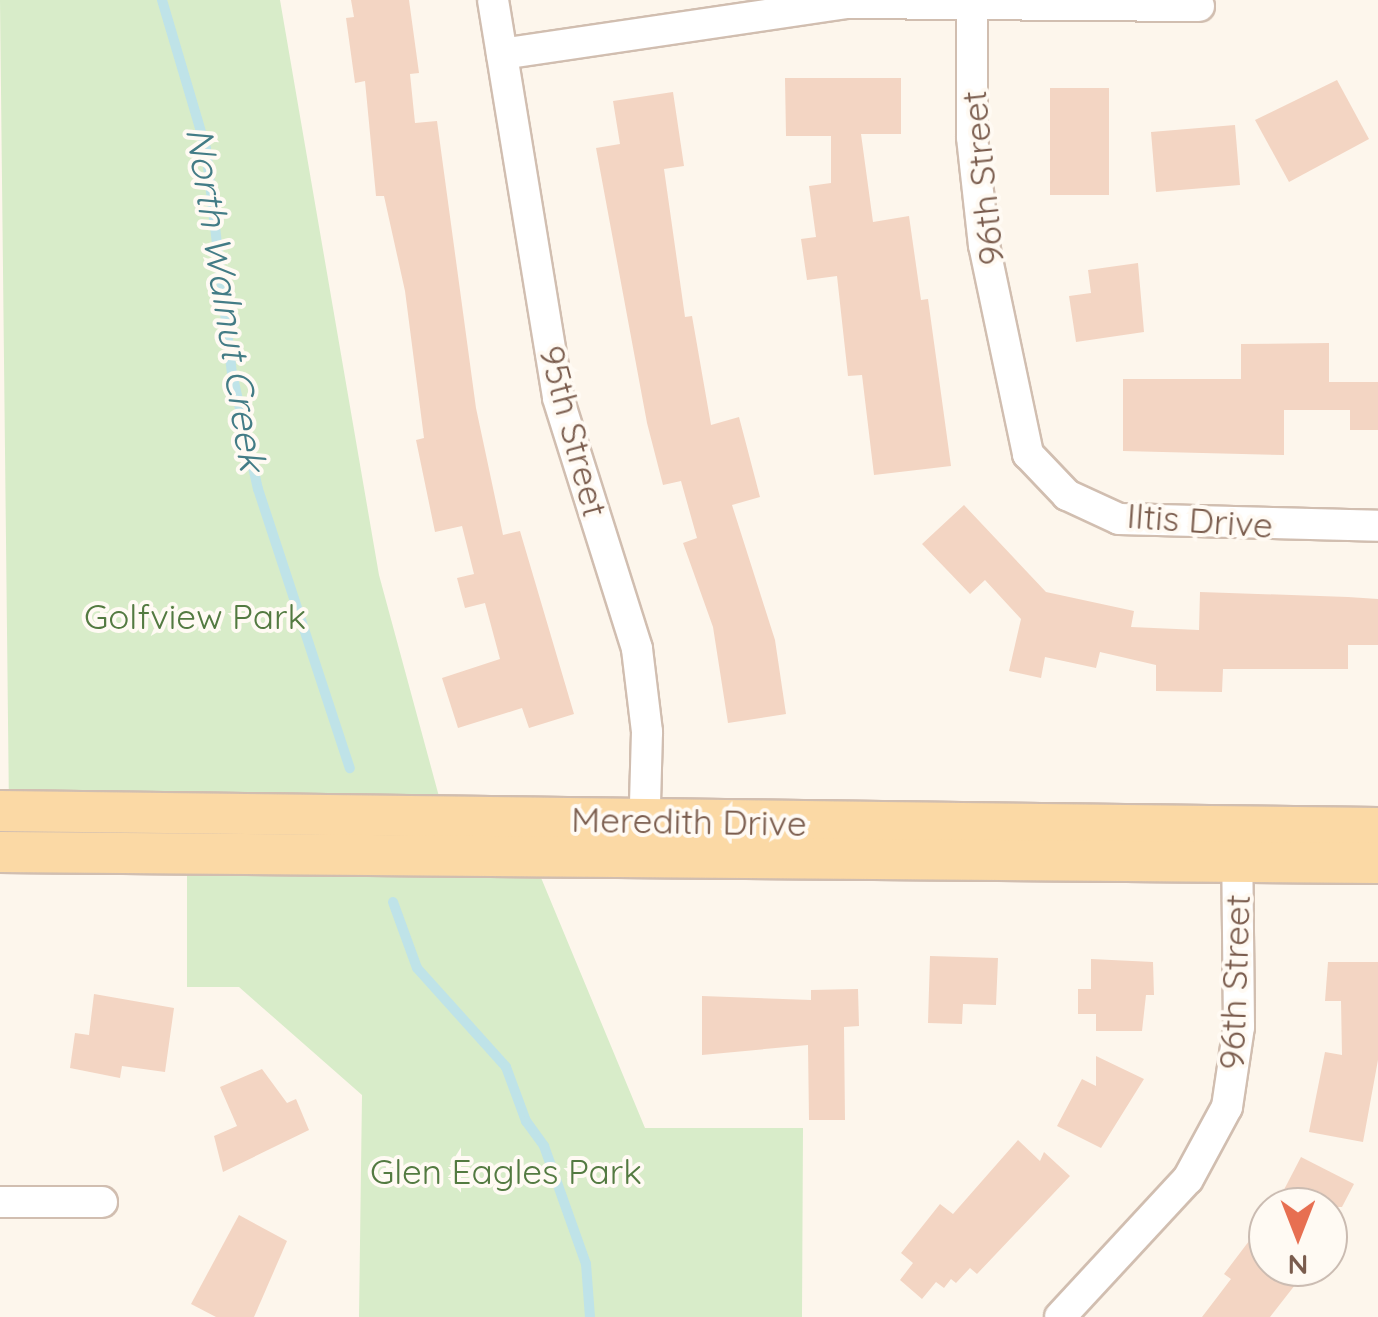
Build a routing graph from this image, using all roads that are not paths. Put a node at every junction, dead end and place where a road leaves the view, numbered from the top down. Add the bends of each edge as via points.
1 (494, 0) edge
2 (972, 3) junction
3 (1199, 6) dead end
4 (502, 54) junction
5 (1008, 352) joint
6 (1378, 526) edge
7 (0, 811) edge
8 (1378, 828) edge
9 (644, 841) junction
10 (1237, 844) junction
11 (0, 852) edge
12 (1378, 863) edge
13 (0, 1202) edge
14 (102, 1202) dead end
15 (1060, 1317) edge

1 - 4 street, 95th Street
2 - 3 street
2 - 4 street via 849,3 756,12
2 - 5 street, 96th Street via 972,138 984,246
4 - 9 street, 95th Street via 558,398 636,649 647,732
5 - 6 street, Iltis Drive via 1028,454 1067,495 1120,518
7 - 9 main road, Meredith Drive
8 - 10 main road, Meredith Drive
9 - 10 main road, Meredith Drive
9 - 11 main road, Meredith Drive
10 - 12 main road, Meredith Drive
10 - 15 street, 96th Street via 1239,1027 1226,1107 1188,1179
13 - 14 street

